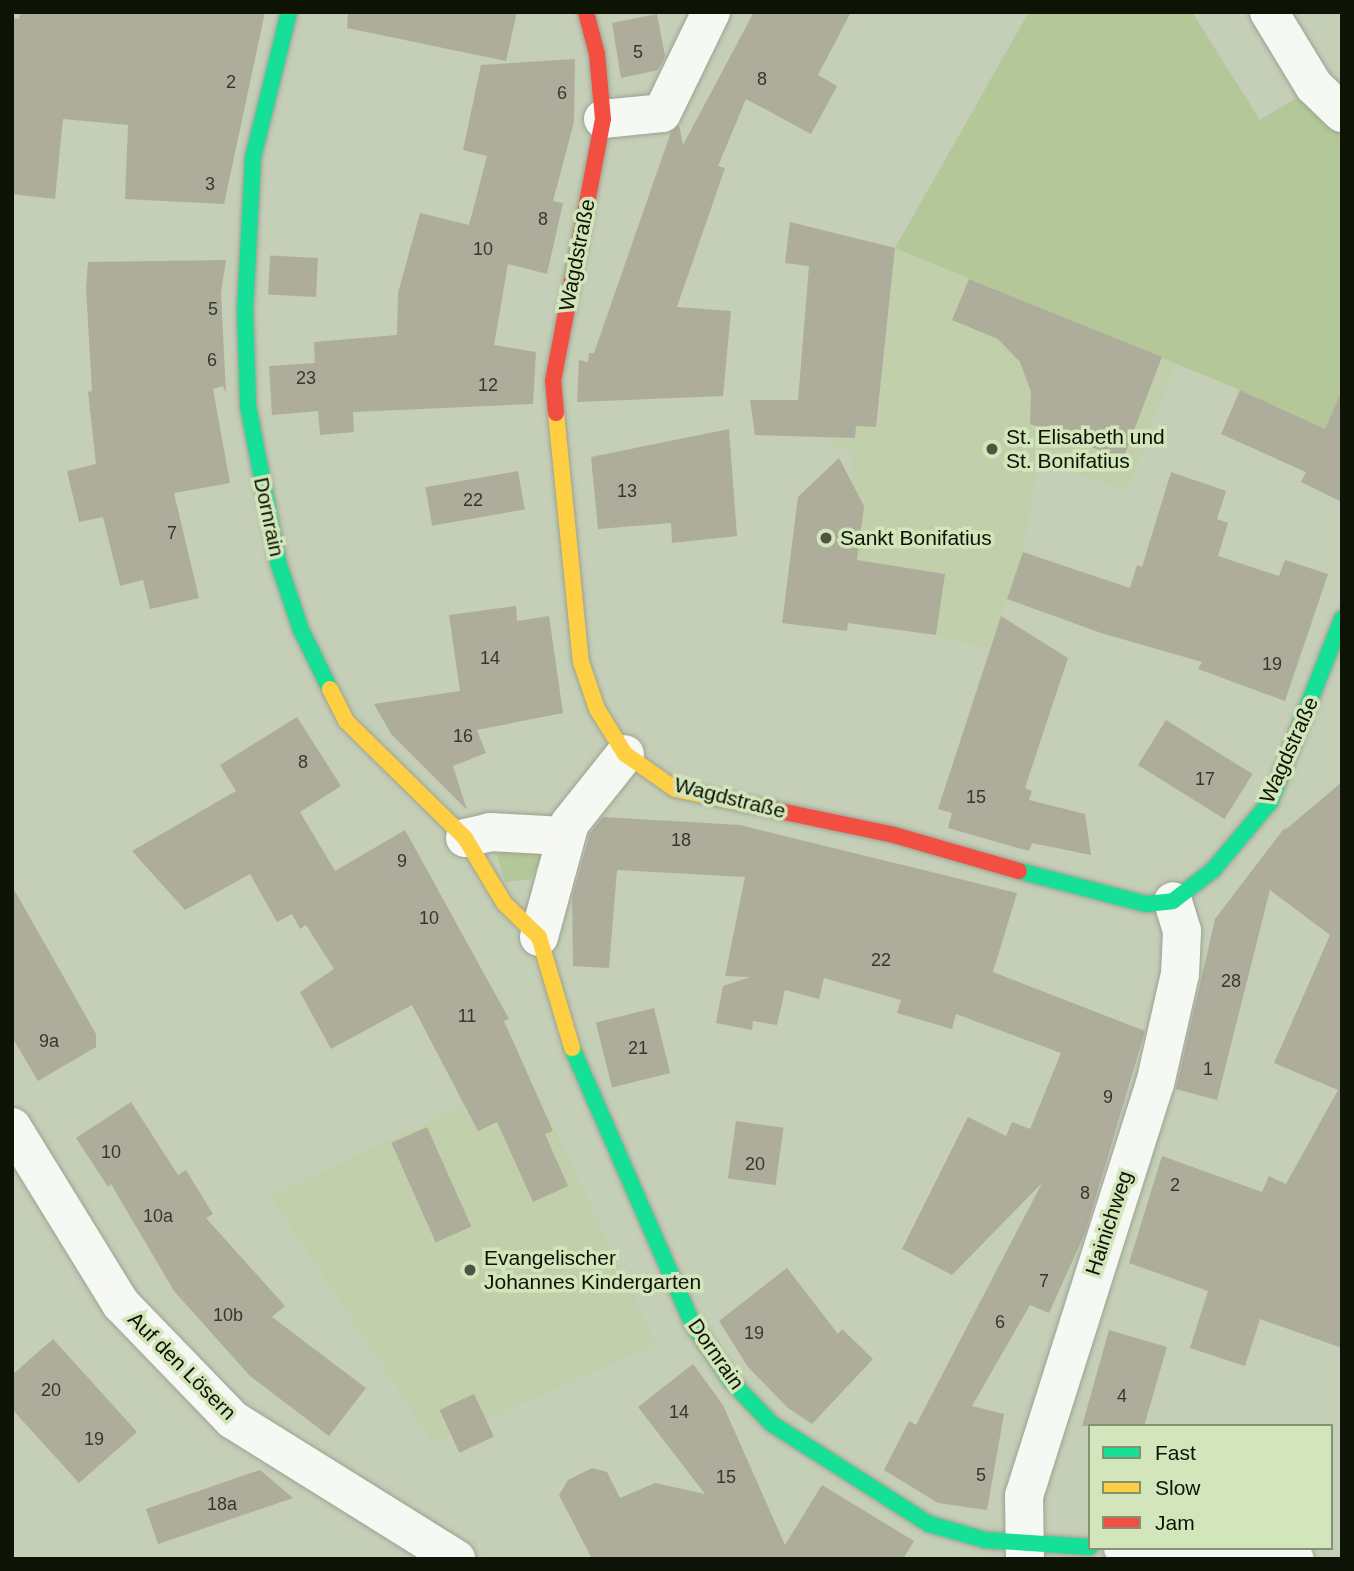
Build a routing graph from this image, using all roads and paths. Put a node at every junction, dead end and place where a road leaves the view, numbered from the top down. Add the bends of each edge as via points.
1 (289, 12) edge
2 (586, 12) edge
3 (711, 12) edge
4 (1269, 12) edge
5 (1342, 113) edge
6 (603, 119) junction
7 (1342, 620) edge
8 (625, 754) junction
9 (564, 836) junction
10 (465, 838) junction
11 (1173, 901) junction
12 (539, 937) junction
13 (12, 1127) edge
14 (1088, 1547) edge
15 (1154, 1550) edge
16 (1023, 1551) edge
17 (456, 1559) edge
18 (1295, 1559) edge

1 - 10 street, Dornrain via 253,158 245,309 248,406 269,523 301,630 346,721
2 - 6 street, Wagdstraße via 597,54
3 - 6 street via 662,113
4 - 5 street via 1314,86
6 - 8 street, Wagdstraße via 553,381 581,662 597,709
7 - 11 street, Wagdstraße via 1270,802 1213,870
8 - 9 street via 586,800
8 - 11 street, Wagdstraße via 675,789 894,835 1099,894 1146,904
9 - 10 street via 489,832
9 - 12 street via 554,893
10 - 12 street, Dornrain via 503,903
11 - 16 street, Hainichweg via 1182,931 1180,974 1155,1084 1024,1496
12 - 16 street, Dornrain via 570,1043 613,1145 692,1323 731,1381 772,1424 929,1524
13 - 17 street, Auf den Lösern via 121,1304 233,1420
14 - 16 street, Dornrain
15 - 18 street

